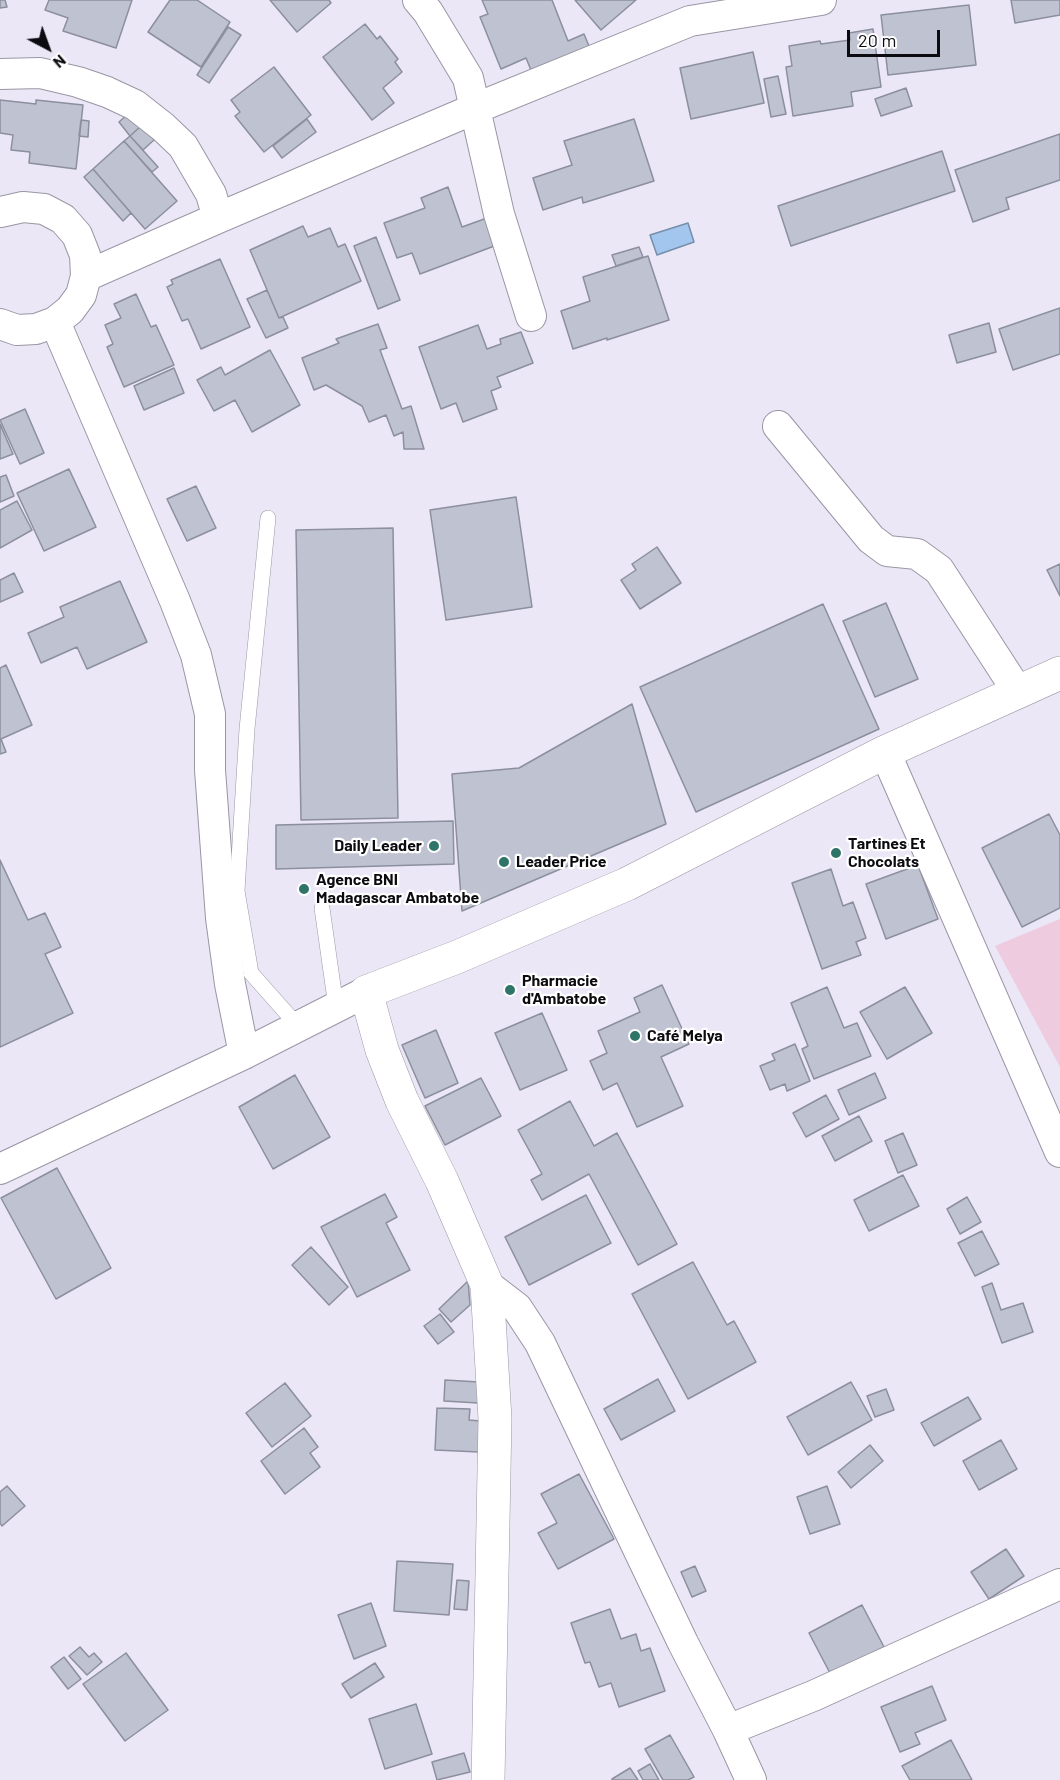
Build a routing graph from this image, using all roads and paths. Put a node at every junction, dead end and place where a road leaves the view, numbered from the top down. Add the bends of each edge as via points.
1 (418, 0) edge
2 (821, 0) edge
3 (0, 74) edge
4 (474, 109) junction
5 (1, 210) edge
6 (218, 218) junction
7 (86, 276) junction
8 (531, 316) dead end
9 (55, 322) junction
10 (0, 324) edge
11 (778, 426) dead end
12 (268, 518) dead end
13 (1060, 673) edge
14 (1018, 692) junction
15 (885, 752) junction
16 (322, 908) dead end
17 (366, 992) junction
18 (336, 1007) junction
19 (298, 1026) junction
20 (244, 1054) junction
21 (1060, 1152) edge
22 (0, 1169) edge
23 (487, 1285) junction
24 (1060, 1584) edge
25 (728, 1730) junction
26 (488, 1780) edge
27 (751, 1780) edge

1 - 4 street via 468,78
2 - 4 street via 690,21
3 - 6 street via 39,73 78,82 135,105 183,146 210,194
4 - 6 street
4 - 8 street via 499,214
5 - 7 street via 44,209 63,219 77,235 86,255
6 - 7 street
7 - 9 street via 81,294
9 - 10 street via 17,330
9 - 20 street via 196,655 210,714 220,918
11 - 14 street via 871,539 887,551 917,554 939,570
12 - 19 lane via 247,729 237,891 251,973
13 - 14 street
14 - 15 street
15 - 17 street via 627,884
15 - 21 street
16 - 18 lane
17 - 18 street
17 - 23 street via 402,1101
18 - 19 street
19 - 20 street
20 - 22 street
23 - 25 street via 517,1308 540,1343
23 - 26 street via 495,1419
24 - 25 street via 813,1696
25 - 27 street

